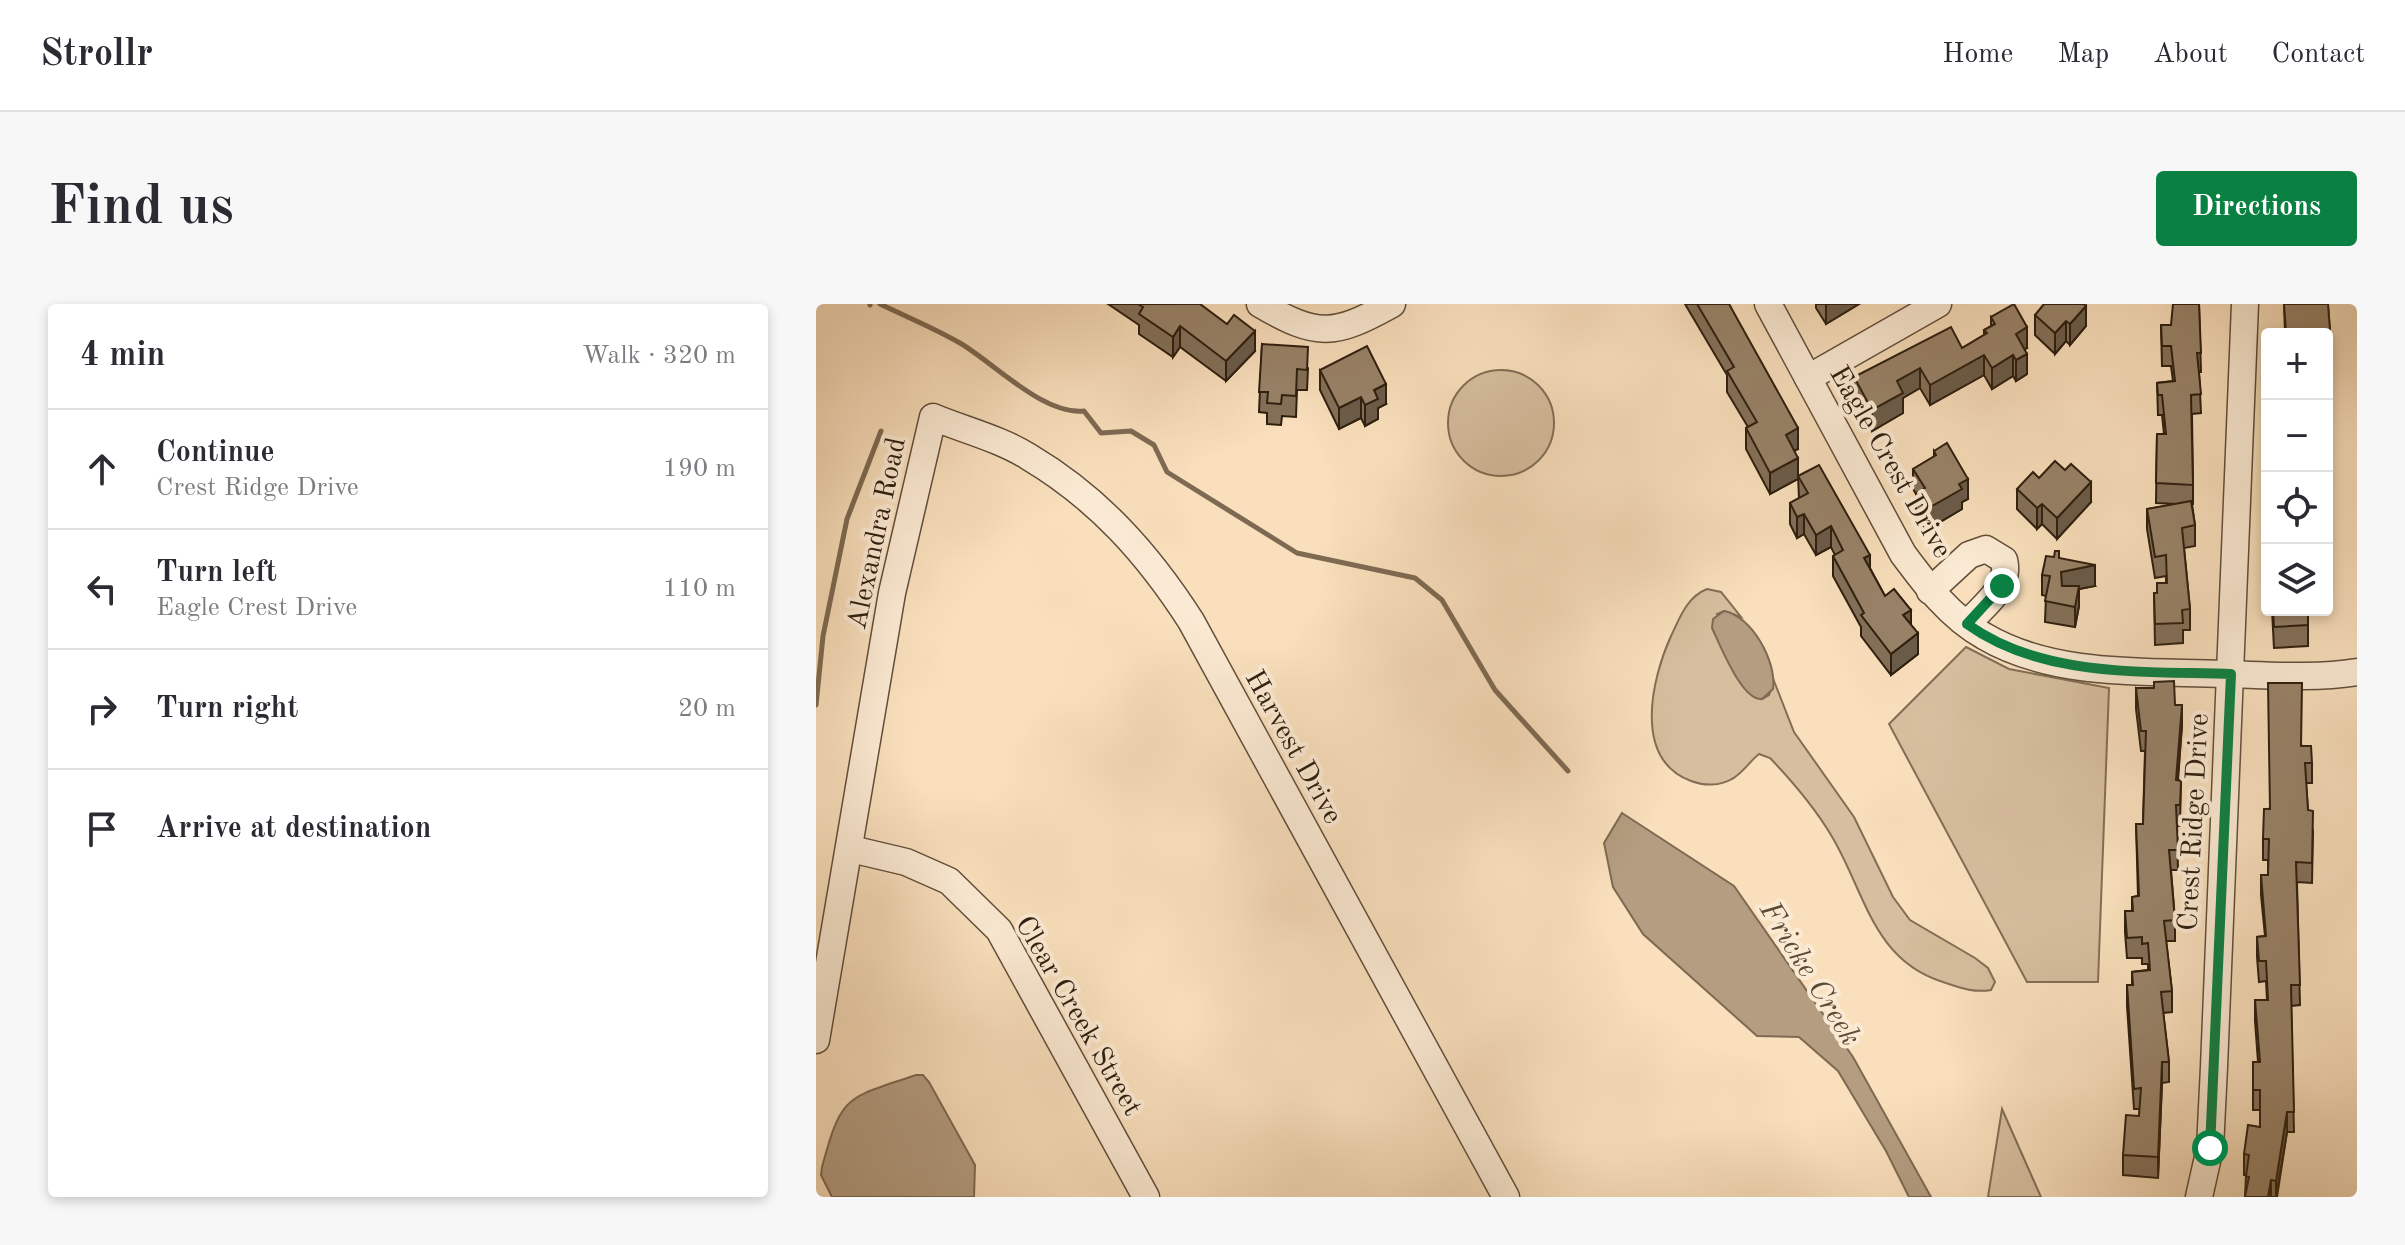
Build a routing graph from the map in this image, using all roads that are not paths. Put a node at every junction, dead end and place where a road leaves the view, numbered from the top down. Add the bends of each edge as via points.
1 (1260, 304) edge
2 (1392, 304) edge
3 (1768, 304) edge
4 (1938, 304) edge
5 (2245, 304) edge
6 (1808, 378) junction
7 (933, 417) joint
8 (1930, 591) junction
9 (1967, 624) junction
10 (2357, 672) edge
11 (2231, 674) junction
12 (851, 849) junction
13 (816, 1040) edge
14 (1146, 1197) edge
15 (1506, 1197) edge
16 (2199, 1197) edge

1 - 2 street via 1301,327 1321,330 1344,327
3 - 6 street, Eagle Crest Drive
4 - 6 street
5 - 11 street, Crest Ridge Drive
6 - 8 street, Eagle Crest Drive via 1903,554
7 - 12 street, Alexandra Road via 892,593
7 - 15 street, Harvest Drive via 1028,455 1106,512 1161,574
8 - 9 street, Eagle Crest Drive
8 - 9 street via 1969,555 1986,549 2004,560 2002,586
9 - 11 street, Eagle Crest Drive via 2029,656 2074,665
10 - 11 street, Eagle Crest Drive
11 - 16 street, Crest Ridge Drive via 2210,1148
12 - 13 street, Alexandra Road
12 - 14 street, Clear Creek Street via 906,862 949,881 999,930

